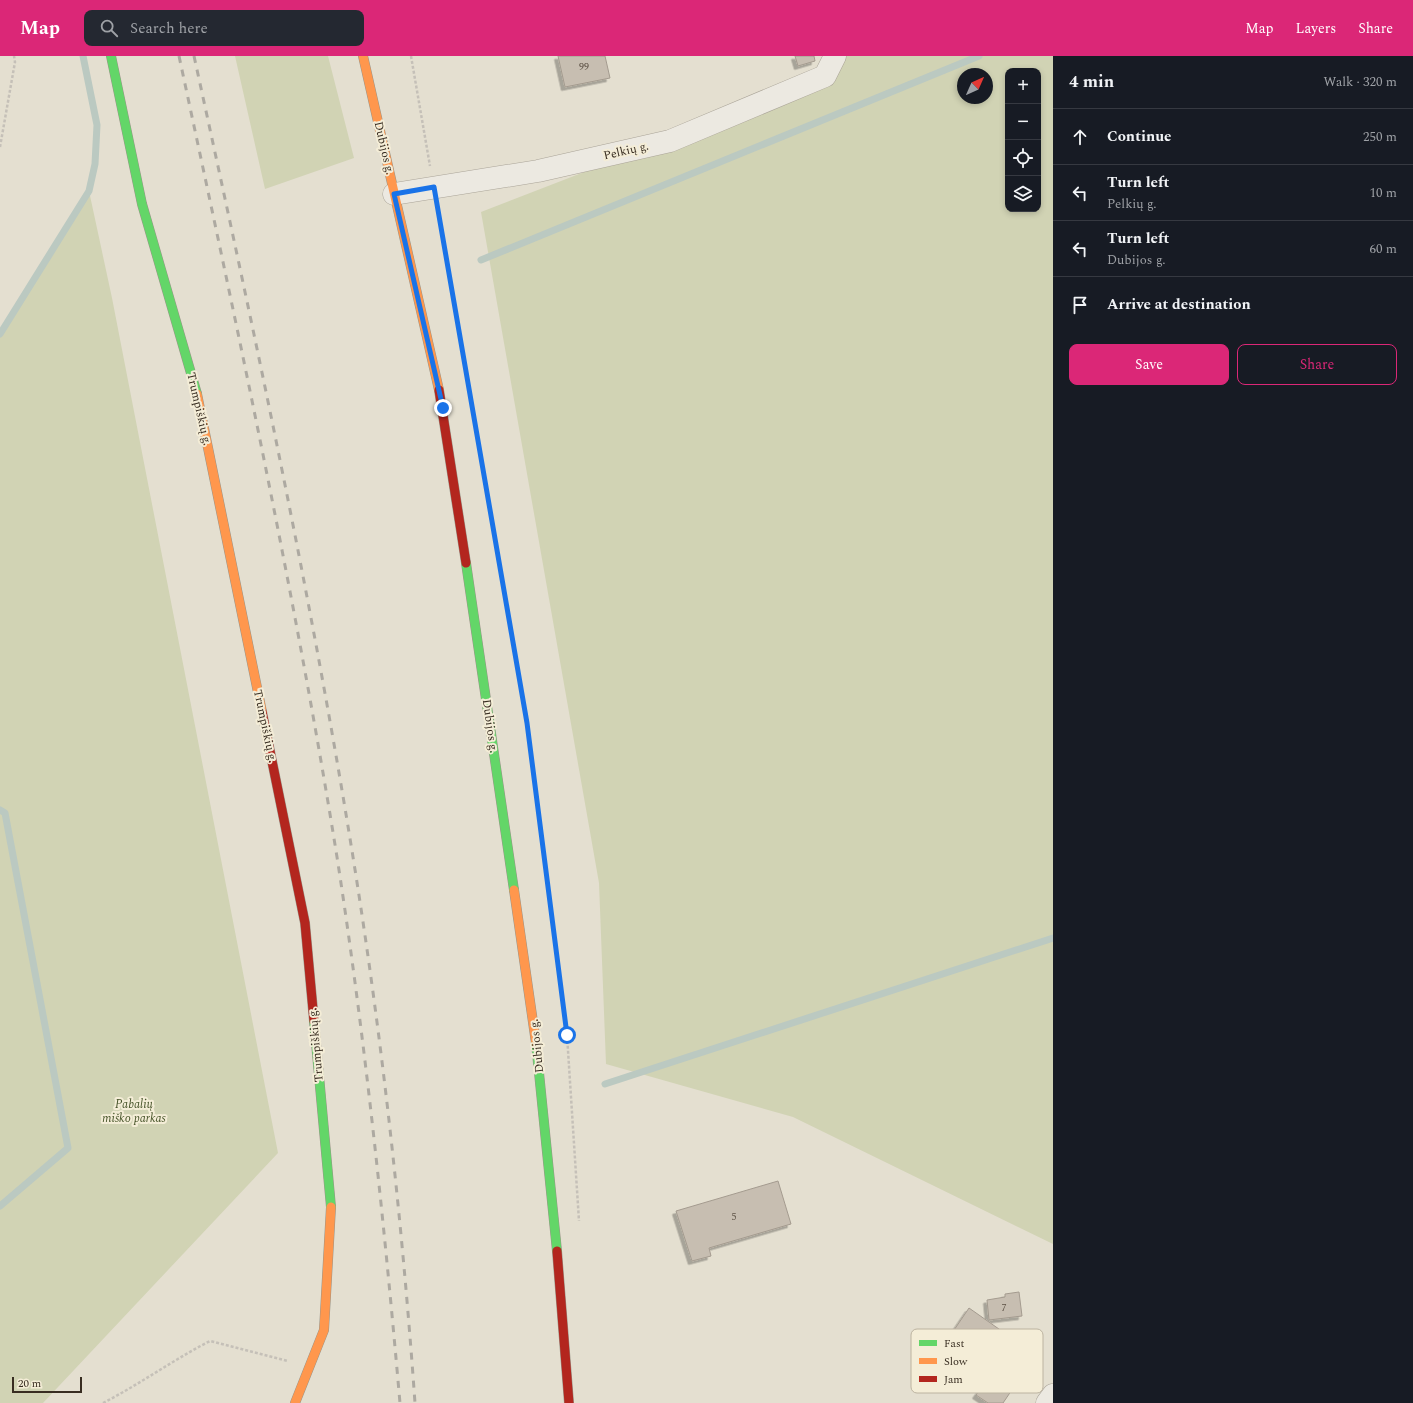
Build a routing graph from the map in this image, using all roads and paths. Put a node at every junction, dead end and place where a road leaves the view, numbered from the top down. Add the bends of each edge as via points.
1 (14, 56) edge
2 (111, 56) edge
3 (363, 56) edge
4 (411, 56) edge
5 (835, 56) edge
6 (0, 147) edge
7 (434, 187) junction
8 (394, 194) junction
9 (579, 1222) dead end
10 (310, 1366) junction
11 (1053, 1395) edge
12 (103, 1403) edge
13 (295, 1403) edge
14 (569, 1403) edge
15 (1047, 1403) edge

1 - 6 path
2 - 10 street, Trumpiškių g. via 142,204 196,390 305,923 331,1199 324,1330
3 - 8 street, Dubijos g.
4 - 7 path
5 - 7 street, Pelkių g. via 825,76 670,141 538,171
7 - 8 street, Pelkių g.
7 - 9 path via 527,723 567,1035
8 - 14 street, Dubijos g. via 443,408 535,1028
10 - 12 path via 210,1341
10 - 13 street, Trumpiškių g.
11 - 15 street

